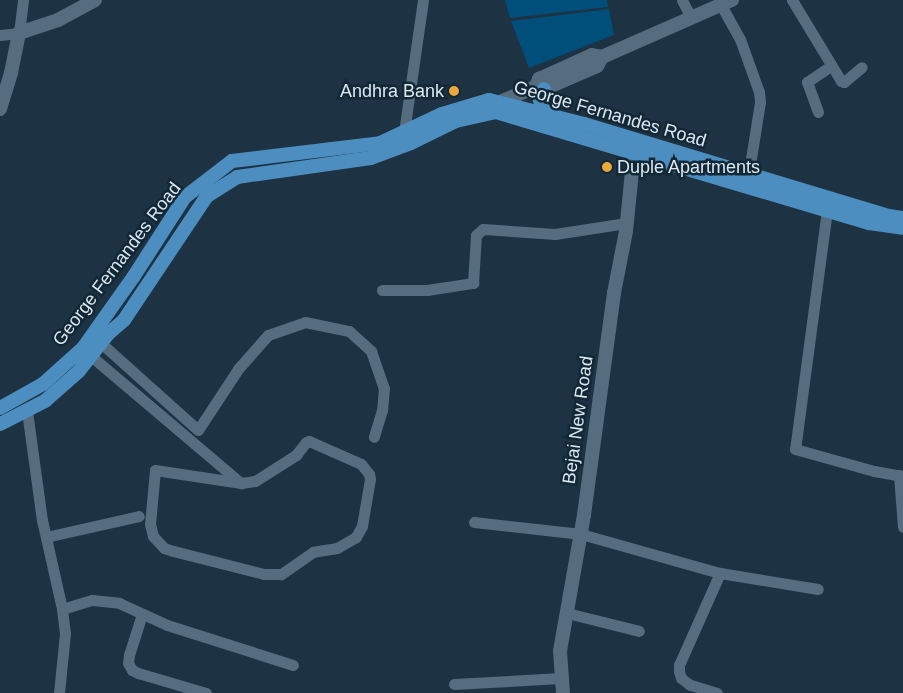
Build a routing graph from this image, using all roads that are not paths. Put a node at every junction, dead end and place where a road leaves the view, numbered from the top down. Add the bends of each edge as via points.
1 (23, 0) edge
2 (95, 0) edge
3 (423, 0) edge
4 (682, 0) edge
5 (792, 0) edge
6 (727, 2) edge
7 (691, 18) junction
8 (19, 33) junction
9 (0, 35) edge
10 (831, 66) junction
11 (862, 67) dead end
12 (540, 88) junction
13 (500, 102) junction
14 (0, 109) edge
15 (818, 112) dead end
16 (491, 113) junction
17 (546, 113) junction
18 (404, 132) junction
19 (634, 146) junction
20 (752, 176) junction
21 (827, 210) junction
22 (903, 218) edge
23 (626, 223) junction
24 (903, 228) edge
25 (146, 257) junction
26 (160, 268) junction
27 (382, 290) dead end
28 (101, 344) junction
29 (91, 356) junction
30 (0, 408) edge
31 (27, 411) junction
32 (0, 424) edge
33 (374, 436) dead end
34 (901, 475) edge
35 (241, 482) junction
36 (139, 516) dead end
37 (474, 522) dead end
38 (903, 527) edge
39 (580, 534) junction
40 (46, 537) junction
41 (720, 573) junction
42 (818, 589) dead end
43 (62, 609) junction
44 (567, 613) junction
45 (142, 614) junction
46 (639, 631) dead end
47 (293, 665) dead end
48 (561, 678) junction
49 (454, 684) dead end
50 (59, 693) edge
51 (206, 693) edge
52 (563, 693) edge
53 (716, 693) edge

1 - 8 street
2 - 8 street via 58,20
3 - 18 street
4 - 7 street
5 - 10 street
6 - 7 street
6 - 20 street via 759,92
7 - 12 street via 602,56 597,66
8 - 9 street
8 - 14 street
10 - 11 street via 843,82
10 - 15 street via 807,82
12 - 13 street
12 - 17 main road via 540,100
13 - 16 street
13 - 17 main road, George Fernandes Road
13 - 18 main road, George Fernandes Road via 489,100 442,114
16 - 19 main road, George Fernandes Road
16 - 26 main road, George Fernandes Road via 456,121 411,144 371,158 237,177 208,196
17 - 19 main road, George Fernandes Road
18 - 25 main road, George Fernandes Road via 380,143 232,161 186,198
19 - 20 main road, George Fernandes Road
19 - 21 main road, George Fernandes Road
19 - 23 street, Bejai New Road
20 - 22 main road, George Fernandes Road
21 - 24 main road, George Fernandes Road via 868,223
21 - 34 street via 795,449 874,471
23 - 27 street via 555,234 483,229 476,235 473,283 427,290
23 - 39 street, Bejai New Road
25 - 26 main road
25 - 30 main road, George Fernandes Road via 83,348 43,384
26 - 28 main road, George Fernandes Road via 124,320
28 - 29 main road, George Fernandes Road
28 - 33 street via 198,430 238,369 268,335 305,322 349,331 370,351 384,388 382,410
29 - 31 main road, George Fernandes Road via 79,371
29 - 35 street
31 - 32 main road, George Fernandes Road
31 - 40 street
34 - 38 street
35 - 35 street via 255,481 296,455 309,441 361,464 370,474 362,526 356,537 337,548 313,552 281,574 264,574 173,551 164,548 154,536 150,524 155,470
36 - 40 street
37 - 39 street
39 - 41 street
39 - 44 street, Bejai New Road
40 - 43 street
41 - 42 street
41 - 53 street via 679,665 681,678 690,685
43 - 45 street via 92,600 106,600
43 - 50 street via 65,633
44 - 46 street
44 - 48 street, Bejai New Road via 560,651
45 - 47 street
45 - 51 street via 129,655 128,663 132,670
48 - 49 street
48 - 52 street, Bejai New Road

